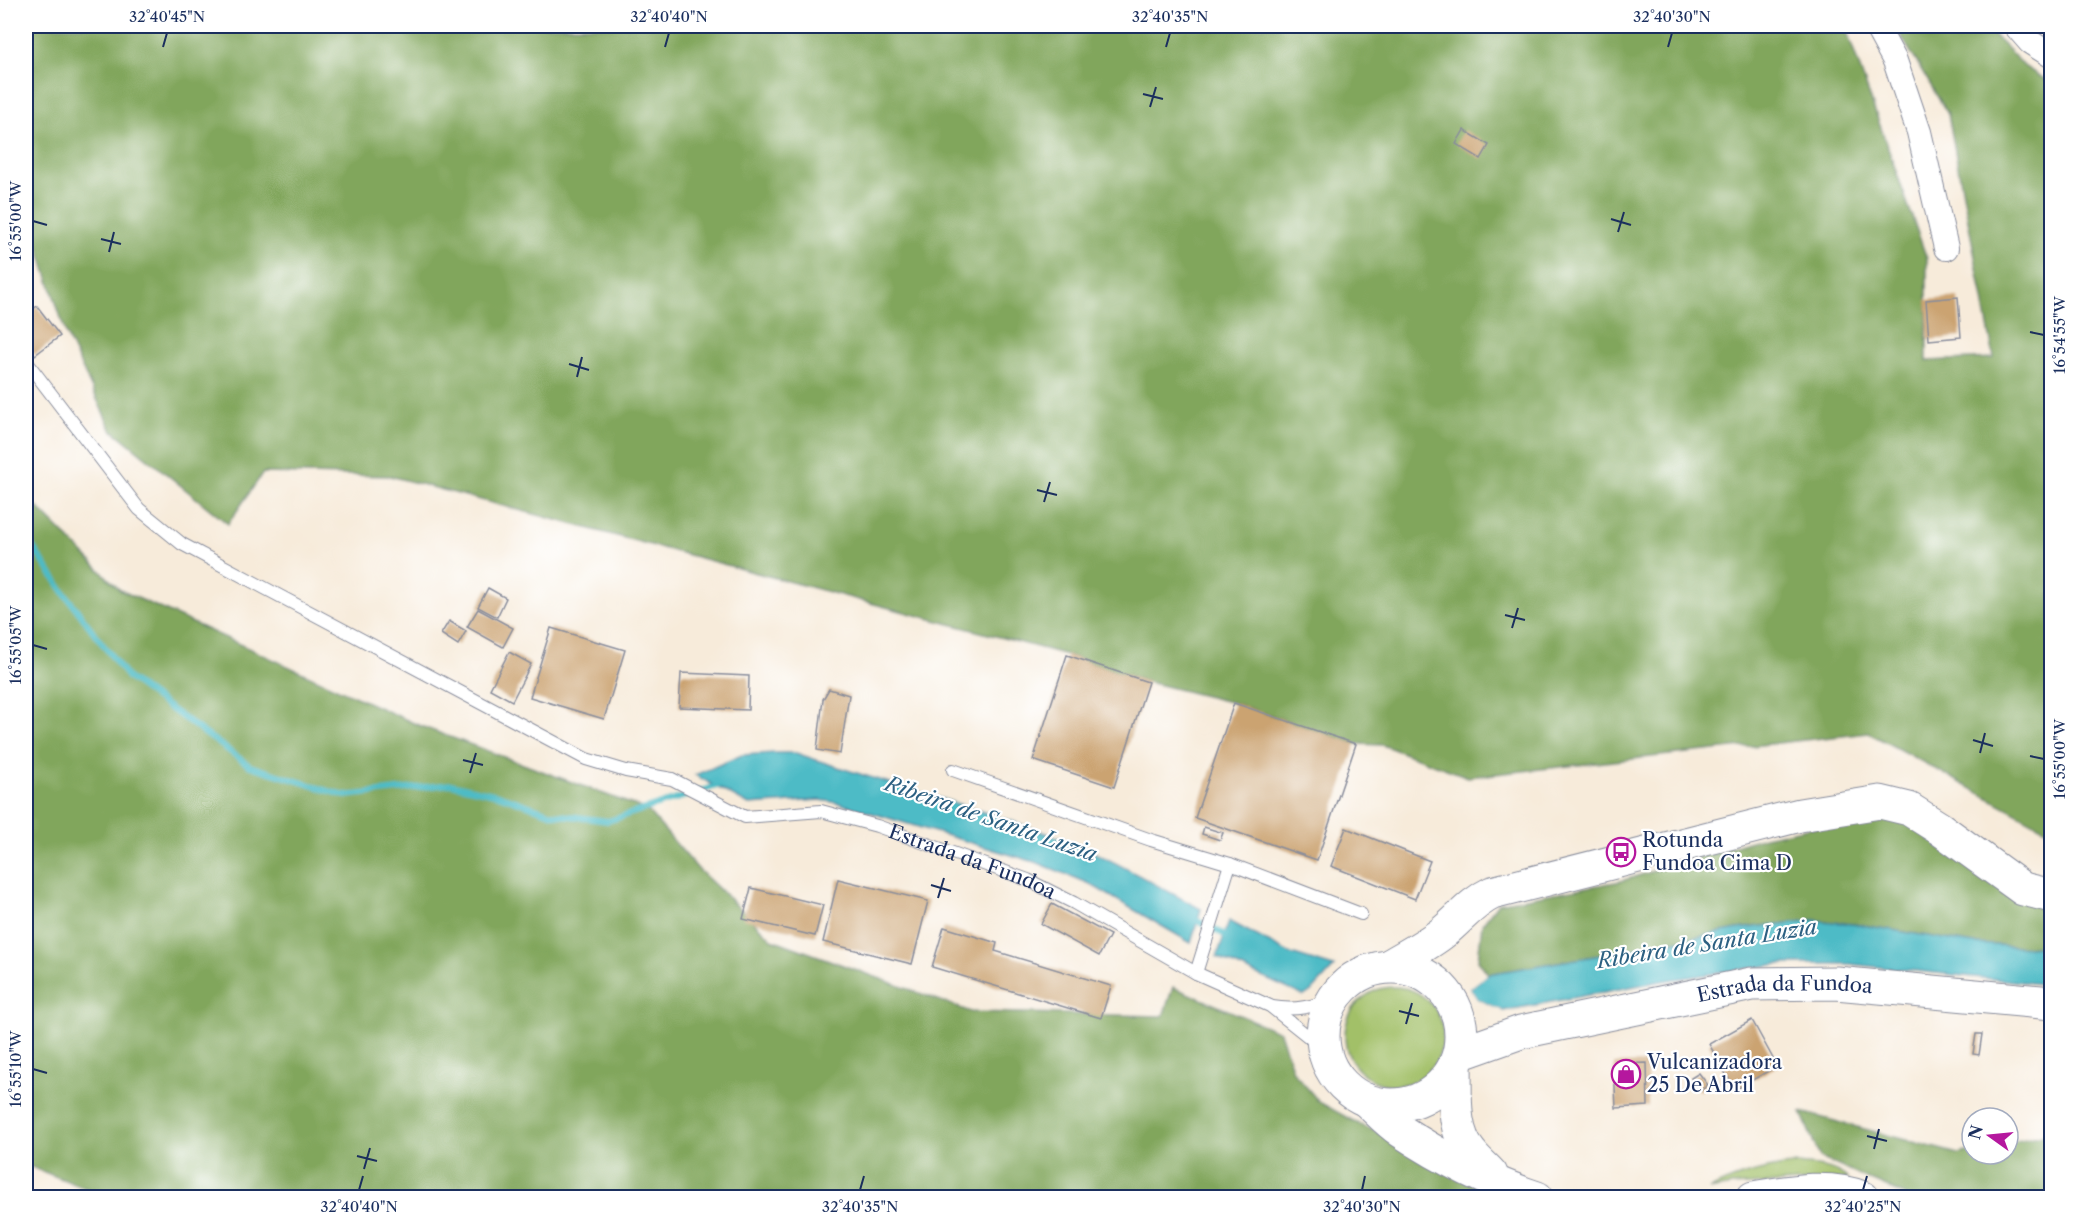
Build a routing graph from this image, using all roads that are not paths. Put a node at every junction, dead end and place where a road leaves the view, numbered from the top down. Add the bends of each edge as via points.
1 (1876, 26) edge
2 (2016, 26) edge
3 (2052, 56) edge
4 (1946, 248) dead end
5 (26, 361) edge
6 (953, 770) dead end
7 (1230, 864) junction
8 (2052, 896) edge
9 (1361, 914) dead end
10 (1459, 917) junction
11 (1374, 971) junction
12 (1196, 973) junction
13 (1451, 999) junction
14 (1331, 1003) junction
15 (2052, 1003) edge
16 (1270, 1006) junction
17 (1521, 1032) junction
18 (1324, 1049) junction
19 (1457, 1059) junction
20 (1366, 1100) junction
21 (1506, 1187) junction
22 (1537, 1197) edge
23 (1753, 1197) edge
24 (1863, 1197) edge

1 - 4 street via 1895,61 1919,132
2 - 3 street via 2030,42
5 - 12 lane, Estrada da Fundoa via 140,509 182,544 586,759 626,771 672,778 745,817 821,811 976,860 1047,889
6 - 7 lane
7 - 9 lane
7 - 12 lane
8 - 10 main road via 2023,888 1908,809 1880,802 1800,815 1492,893
10 - 11 main road via 1425,945
10 - 13 main road via 1451,949
11 - 13 main road via 1404,967 1418,971 1431,978
11 - 14 main road via 1346,984
12 - 16 lane, Estrada da Fundoa
13 - 17 main road, Estrada da Fundoa via 1478,1019
13 - 19 main road via 1461,1035
14 - 16 lane via 1285,1009
14 - 18 main road via 1323,1029
15 - 17 main road, Estrada da Fundoa via 1836,984 1752,984
16 - 18 lane
17 - 19 main road, Estrada da Fundoa
18 - 20 main road via 1339,1080
19 - 20 main road via 1440,1086 1418,1100 1392,1105
19 - 21 main road via 1457,1123 1462,1141
20 - 21 main road via 1399,1130
21 - 22 main road
23 - 24 main road via 1802,1190

